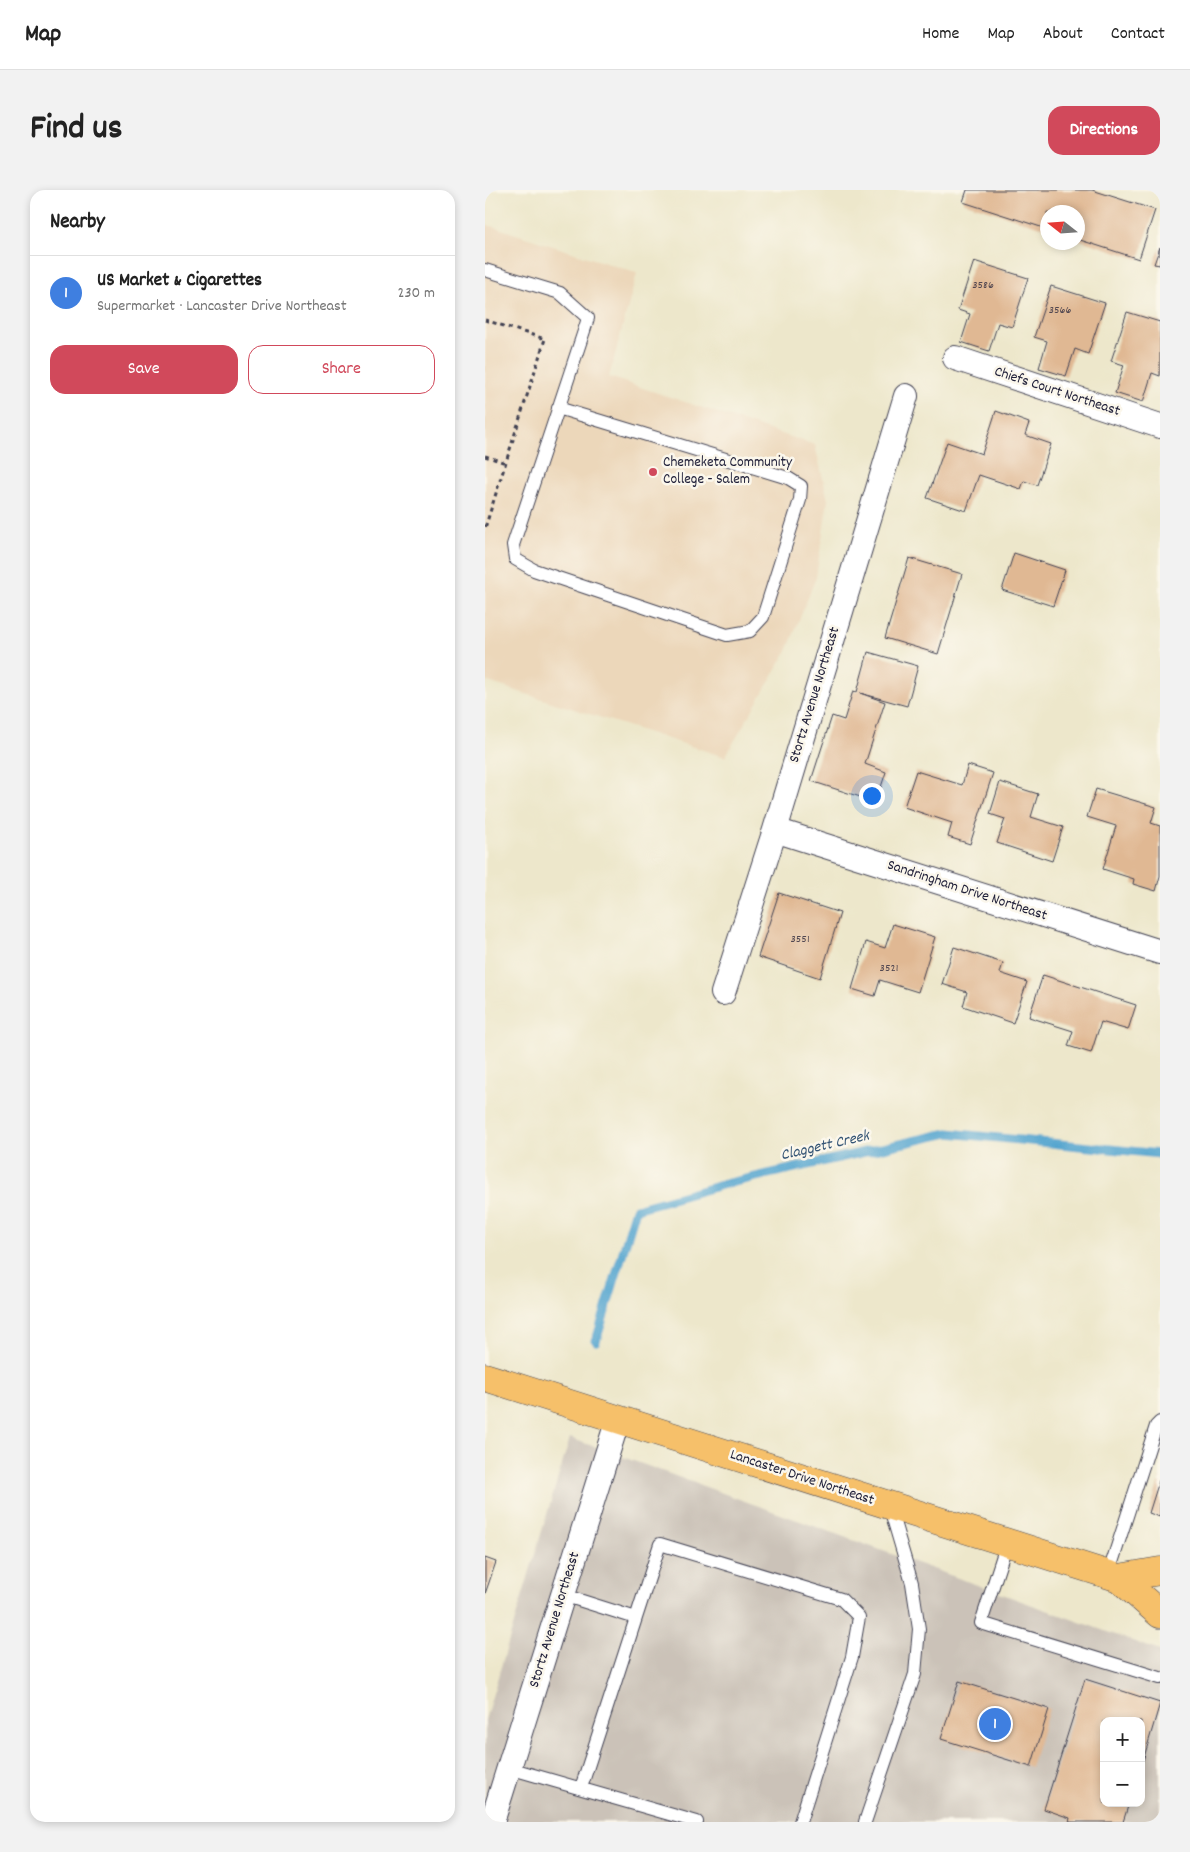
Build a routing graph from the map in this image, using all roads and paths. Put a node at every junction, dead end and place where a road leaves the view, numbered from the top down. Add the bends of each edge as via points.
1 (485, 270) edge
2 (485, 320) edge
3 (955, 358) dead end
4 (906, 396) dead end
5 (558, 408) junction
6 (1160, 426) edge
7 (485, 456) edge
8 (506, 463) junction
9 (485, 528) edge
10 (775, 830) junction
11 (1160, 952) edge
12 (723, 994) dead end
13 (485, 1377) edge
14 (618, 1419) junction
15 (1160, 1422) edge
16 (889, 1505) junction
17 (1007, 1543) junction
18 (1160, 1571) edge
19 (1114, 1577) junction
20 (563, 1594) junction
21 (1160, 1614) edge
22 (636, 1618) junction
23 (1160, 1678) edge
24 (509, 1768) junction
25 (581, 1788) junction
26 (492, 1822) edge
27 (697, 1822) edge
28 (800, 1822) edge
29 (865, 1822) edge

1 - 5 lane via 560,293 588,318
2 - 8 path via 545,339
3 - 6 street, Chiefs Court Northeast
4 - 10 street, Stortz Avenue Northeast
5 - 5 lane via 513,545 515,559 534,570 727,635 750,632 763,617 800,500 801,486 788,478
7 - 8 path
8 - 9 path
10 - 11 street, Sandringham Drive Northeast
10 - 12 street, Stortz Avenue Northeast
13 - 14 main road, Lancaster Drive Northeast
14 - 16 main road, Lancaster Drive Northeast
14 - 20 street, Stortz Avenue Northeast
15 - 19 lane via 1156,1426
16 - 17 main road, Lancaster Drive Northeast
16 - 29 lane via 912,1583 919,1629 915,1674
17 - 19 main road, Lancaster Drive Northeast
17 - 23 lane via 981,1624
18 - 19 main road, Lancaster Drive Northeast
19 - 21 main road, Lancaster Drive Northeast
20 - 22 lane
20 - 24 street, Stortz Avenue Northeast
22 - 25 lane
22 - 28 lane via 660,1544 841,1599 859,1617 852,1657
24 - 25 lane
24 - 26 street, Stortz Avenue Northeast
25 - 27 lane

